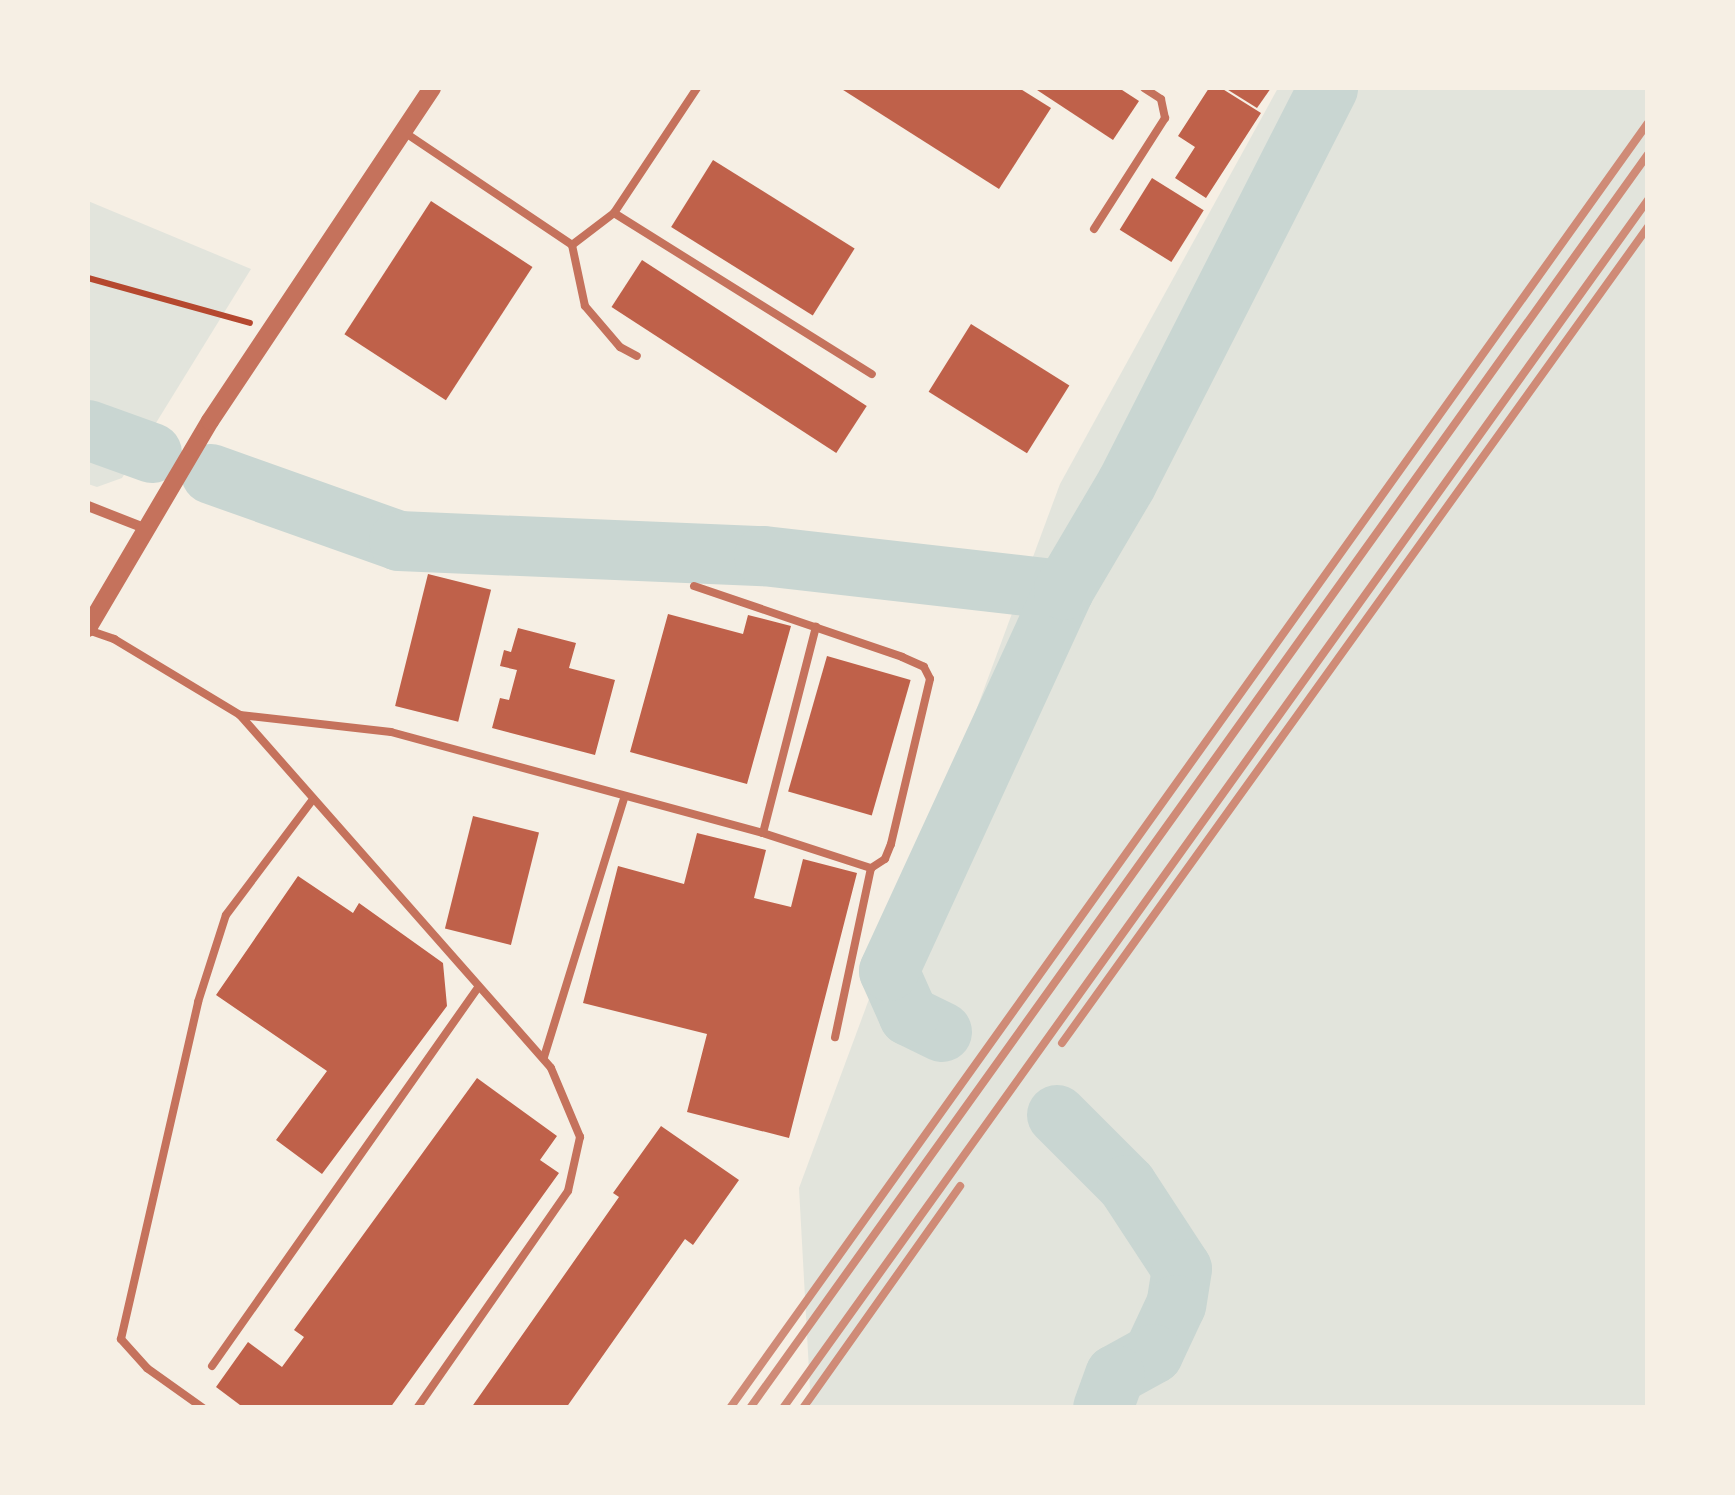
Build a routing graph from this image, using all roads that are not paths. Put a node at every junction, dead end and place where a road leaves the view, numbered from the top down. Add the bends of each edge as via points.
1 (432, 88) edge
2 (696, 88) edge
3 (1144, 88) edge
4 (404, 132) junction
5 (614, 212) junction
6 (1094, 229) dead end
7 (572, 244) junction
8 (637, 356) dead end
9 (872, 374) dead end
10 (88, 506) edge
11 (144, 528) junction
12 (694, 586) dead end
13 (816, 627) junction
14 (88, 629) edge
15 (240, 716) junction
16 (624, 798) junction
17 (313, 800) junction
18 (763, 834) junction
19 (872, 868) junction
20 (478, 988) junction
21 (834, 1037) dead end
22 (544, 1057) junction
23 (212, 1366) dead end
24 (203, 1408) edge
25 (417, 1408) edge

1 - 4 street
2 - 5 lane
3 - 6 lane via 1161,99 1165,118
4 - 7 lane
4 - 11 street
5 - 7 lane
5 - 9 lane
7 - 8 lane via 584,306 620,347
10 - 11 street
11 - 14 street
12 - 13 lane
13 - 18 lane
13 - 19 lane via 924,667 930,679 891,844
14 - 15 lane
15 - 16 lane via 390,732
15 - 17 lane
16 - 18 lane
16 - 22 lane
17 - 20 lane
17 - 24 lane via 226,916 198,1002 121,1339 147,1368
18 - 19 lane
19 - 21 lane
20 - 22 lane
20 - 23 lane
22 - 25 lane via 580,1137 568,1191

